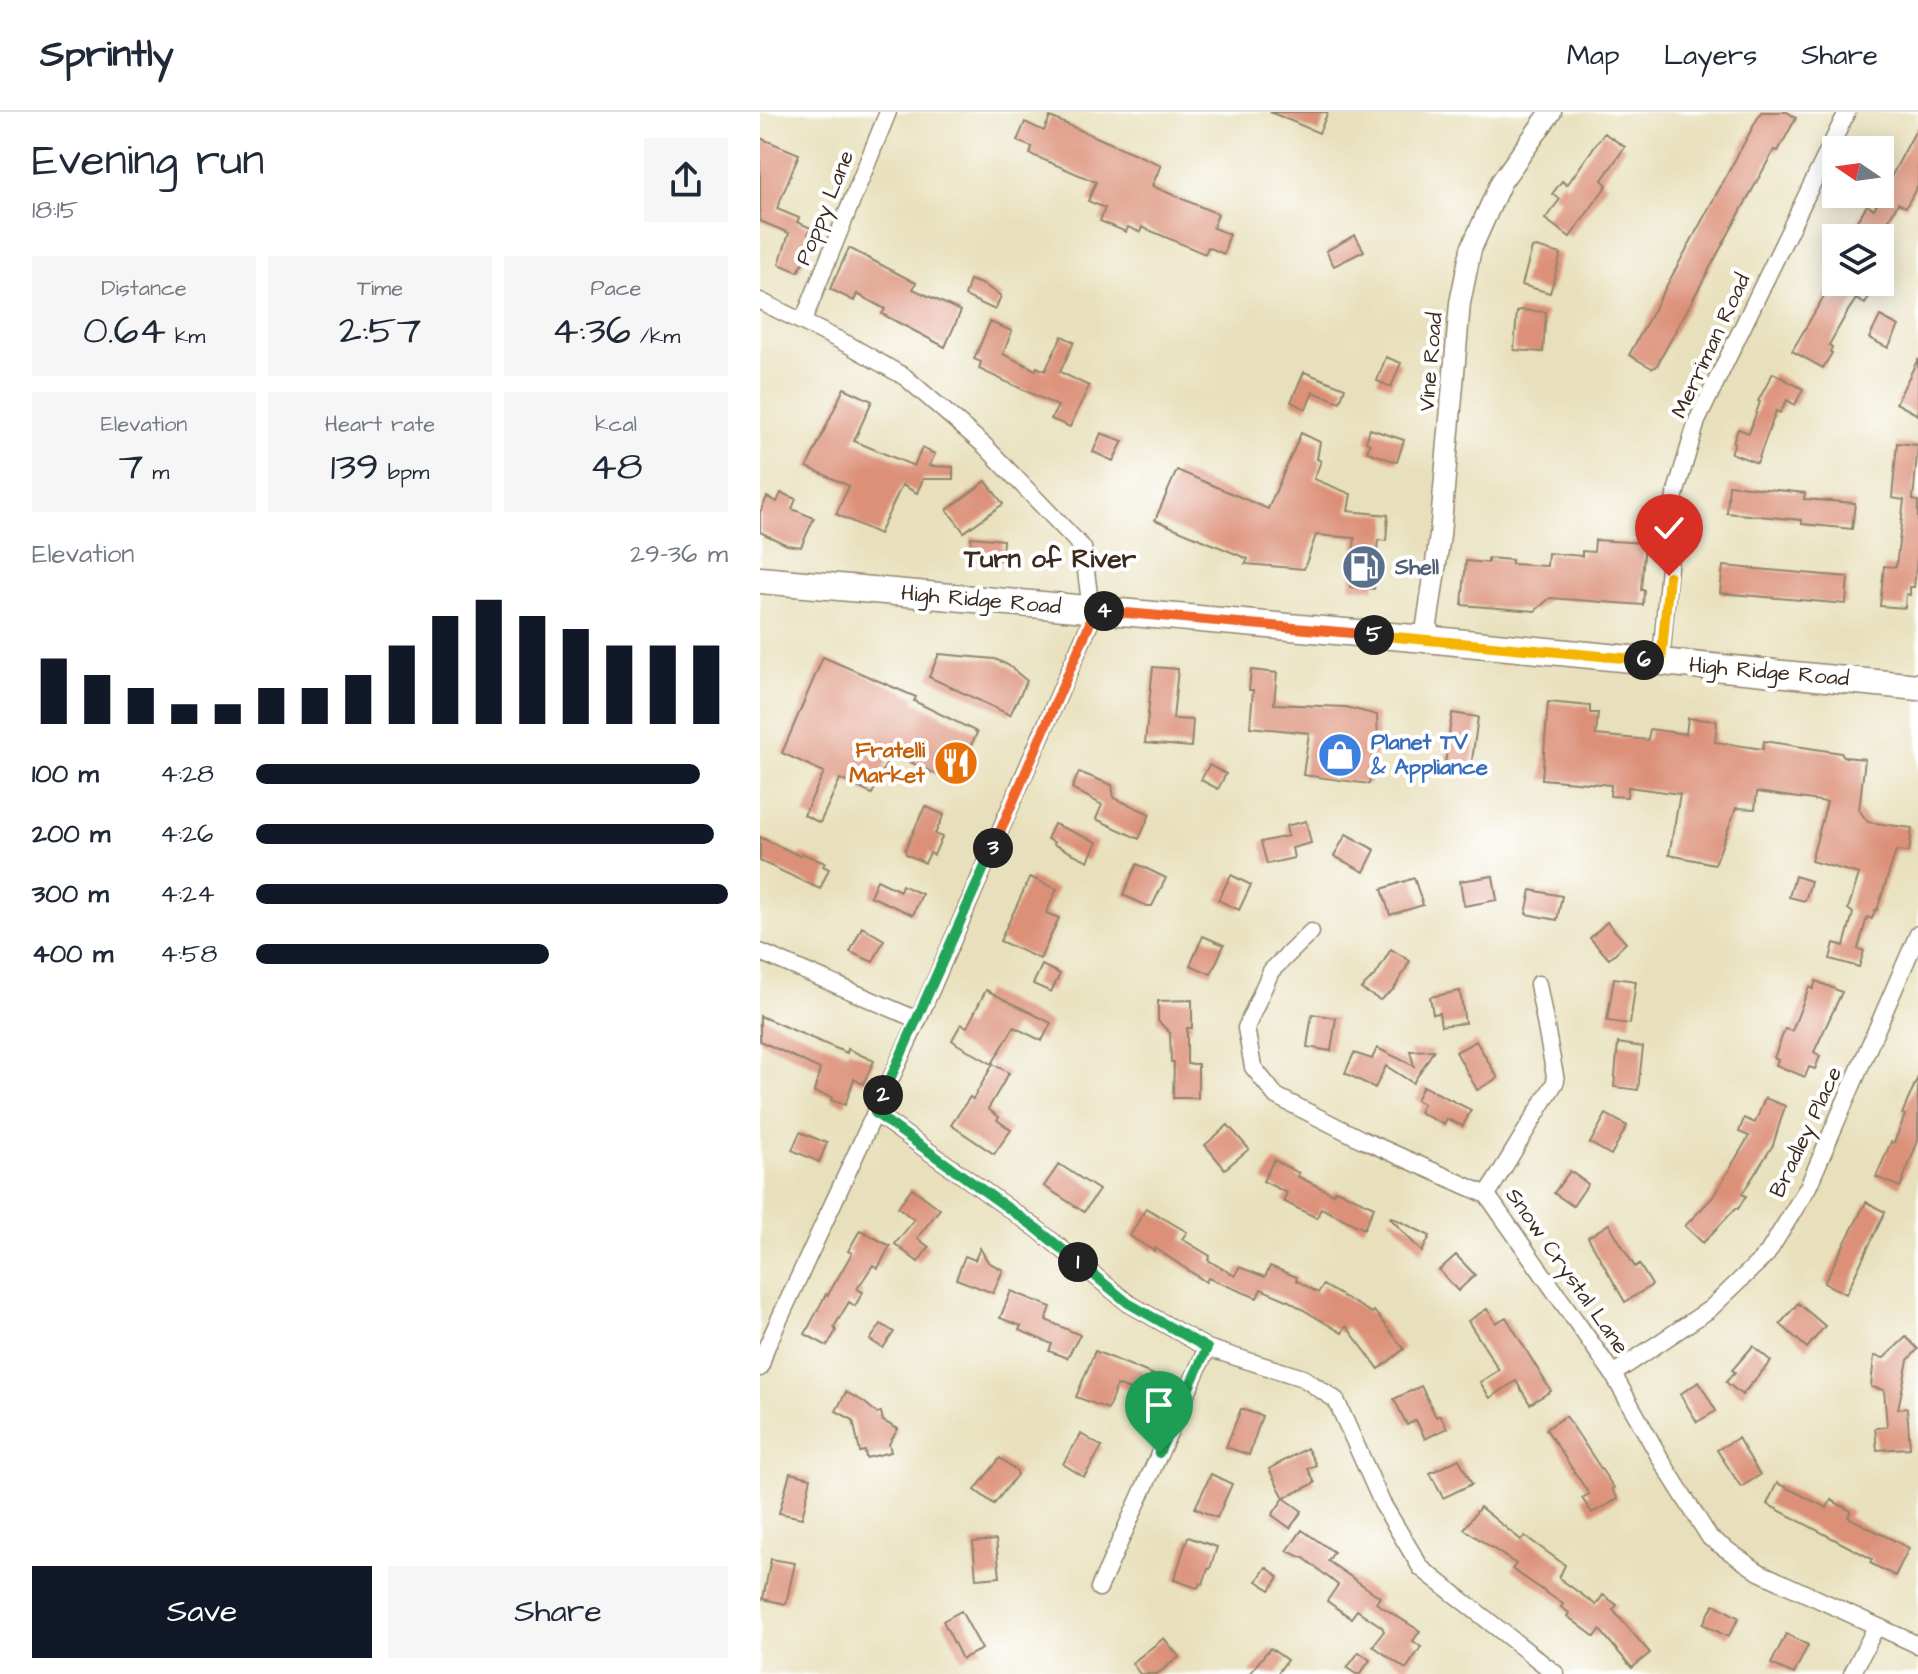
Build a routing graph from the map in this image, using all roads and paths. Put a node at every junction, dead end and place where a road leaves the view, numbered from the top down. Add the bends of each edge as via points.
1 (888, 112) edge
2 (1551, 112) edge
3 (1847, 112) edge
4 (760, 301) edge
5 (803, 321) junction
6 (760, 580) edge
7 (1091, 610) junction
8 (1425, 639) junction
9 (1661, 662) junction
10 (1918, 687) edge
11 (1311, 932) dead end
12 (1918, 934) edge
13 (760, 952) edge
14 (1538, 984) dead end
15 (918, 1020) junction
16 (875, 1113) junction
17 (1487, 1195) junction
18 (763, 1347) edge
19 (1207, 1348) junction
20 (760, 1368) edge
21 (1613, 1374) junction
22 (1099, 1588) dead end
23 (1876, 1627) junction
24 (1918, 1645) edge
25 (1556, 1674) edge
26 (1852, 1674) edge

1 - 5 street, Poppy Lane
2 - 8 street, Vine Road via 1501,182 1471,249 1460,303 1440,535
3 - 9 street, Merriman Road via 1697,421 1675,495
4 - 5 street
5 - 7 street via 905,377 985,446 1083,548
6 - 7 main road, High Ridge Road
7 - 8 main road, High Ridge Road
7 - 15 street via 1090,623
8 - 9 main road, High Ridge Road
9 - 10 main road, High Ridge Road
11 - 17 street, Snow Crystal Lane via 1271,971 1246,1028 1253,1067 1276,1096
12 - 21 street, Bradley Place via 1808,1187 1767,1254 1710,1309
13 - 15 street
14 - 17 street via 1556,1081
15 - 16 street
16 - 18 street
16 - 19 street via 1036,1228 1128,1303
17 - 21 street, Snow Crystal Lane
18 - 20 street
19 - 22 street
19 - 25 street via 1303,1378 1336,1400 1382,1503 1421,1568
21 - 23 street, Snow Crystal Lane via 1710,1538 1759,1572
23 - 24 street, Snow Crystal Lane
23 - 26 street

